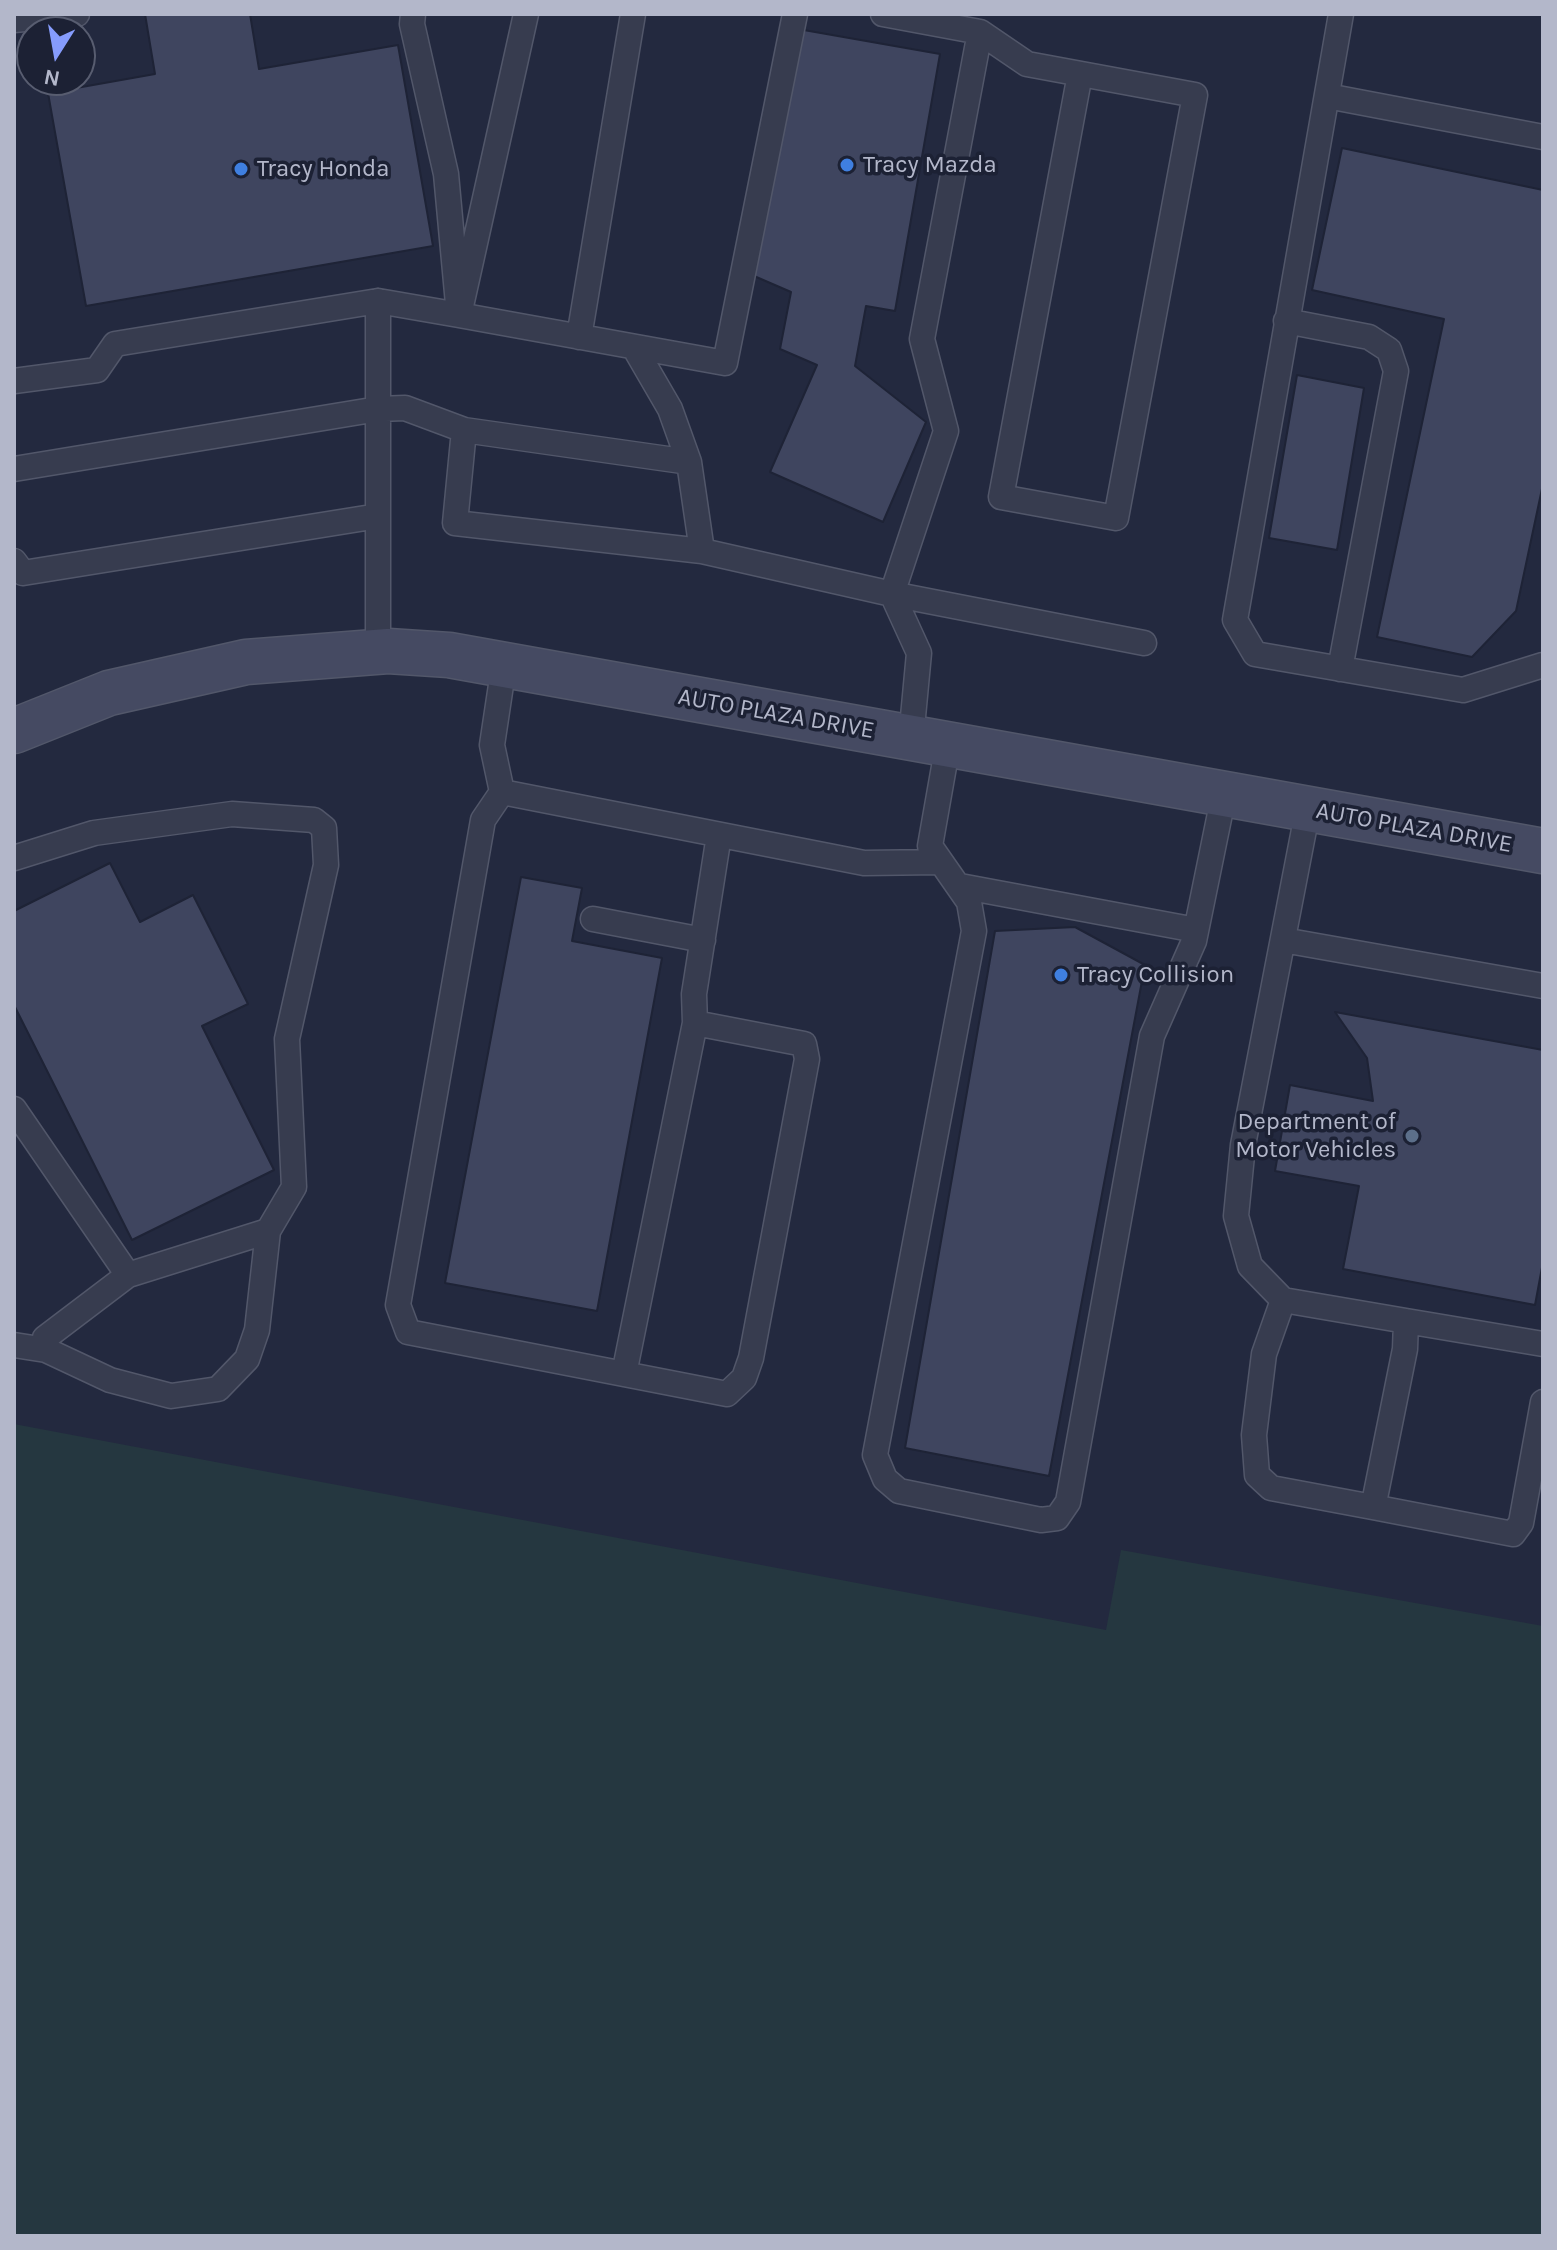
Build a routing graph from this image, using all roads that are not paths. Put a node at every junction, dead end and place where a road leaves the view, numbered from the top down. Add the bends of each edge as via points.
1 (77, 14) edge
2 (413, 14) edge
3 (526, 14) edge
4 (633, 14) edge
5 (795, 14) edge
6 (883, 14) edge
7 (1341, 14) edge
8 (14, 20) edge
9 (980, 32) junction
10 (1080, 74) junction
11 (1327, 96) junction
12 (1543, 137) edge
13 (378, 301) junction
14 (459, 315) junction
15 (1286, 321) junction
16 (579, 337) junction
17 (634, 347) junction
18 (14, 381) edge
19 (378, 409) junction
20 (464, 430) junction
21 (689, 462) junction
22 (14, 469) edge
23 (378, 516) junction
24 (702, 551) junction
25 (14, 561) edge
26 (892, 594) junction
27 (1144, 643) dead end
28 (378, 652) junction
29 (504, 665) junction
30 (1543, 665) edge
31 (1340, 669) junction
32 (14, 731) edge
33 (930, 741) junction
34 (502, 792) junction
35 (1224, 794) junction
36 (1308, 809) junction
37 (719, 835) junction
38 (1543, 851) edge
39 (14, 858) edge
40 (939, 862) junction
41 (960, 886) junction
42 (593, 919) dead end
43 (1196, 930) junction
44 (703, 940) junction
45 (1283, 940) junction
46 (1543, 986) edge
47 (695, 1023) junction
48 (14, 1109) edge
49 (268, 1231) junction
50 (128, 1275) junction
51 (1283, 1300) junction
52 (1406, 1321) junction
53 (1543, 1344) edge
54 (14, 1345) edge
55 (46, 1350) junction
56 (624, 1374) junction
57 (1543, 1402) edge
58 (1378, 1508) junction

1 - 8 lane
2 - 14 lane via 446,174
3 - 14 lane
4 - 16 lane
5 - 17 lane via 725,363
6 - 9 lane
7 - 11 lane
9 - 10 lane via 1027,64
9 - 26 lane via 922,339 946,431
10 - 10 lane via 1195,95 1116,518 1001,497
11 - 12 lane
11 - 15 lane
13 - 14 lane
13 - 18 lane via 115,344 97,370
13 - 19 lane
14 - 16 lane
15 - 31 lane via 1235,620 1255,654
15 - 31 lane via 1369,337 1389,350 1396,371
16 - 17 lane
17 - 21 lane via 670,409
19 - 20 lane via 405,408
19 - 22 lane
19 - 23 lane
20 - 21 lane
20 - 24 lane via 455,523
21 - 24 lane
23 - 25 lane via 23,573
23 - 28 lane
24 - 26 lane
26 - 27 lane
26 - 33 lane via 919,653
28 - 29 street, AUTO PLAZA DRIVE via 449,655
28 - 32 street, AUTO PLAZA DRIVE via 246,662 109,693
29 - 33 street, AUTO PLAZA DRIVE
29 - 34 lane via 492,745
30 - 31 lane via 1463,690
33 - 35 street, AUTO PLAZA DRIVE
33 - 40 lane via 930,846
34 - 37 lane
34 - 56 lane via 483,820 398,1305 408,1332
35 - 36 street, AUTO PLAZA DRIVE
35 - 43 lane
36 - 38 street, AUTO PLAZA DRIVE
36 - 45 lane
37 - 40 lane via 864,863
37 - 44 lane
39 - 49 lane via 94,833 232,814 314,820 324,828 326,865 287,1039 294,1187
40 - 41 lane
41 - 43 lane
41 - 43 lane via 974,931 875,1455 885,1479 899,1491 1041,1520 1057,1518 1068,1502 1152,1036
42 - 44 lane
44 - 47 lane
45 - 46 lane
45 - 51 lane via 1243,1145 1236,1216 1250,1266
47 - 56 lane
47 - 56 lane via 804,1044 807,1059 751,1358 744,1378 727,1394
48 - 50 lane
49 - 50 lane
49 - 55 lane via 257,1330 247,1359 218,1389 171,1396 110,1380
50 - 55 lane via 45,1338
51 - 52 lane
51 - 58 lane via 1264,1354 1254,1435 1257,1475 1271,1488
52 - 53 lane
52 - 58 lane via 1375,1498
54 - 55 lane
57 - 58 lane via 1521,1523 1513,1534

